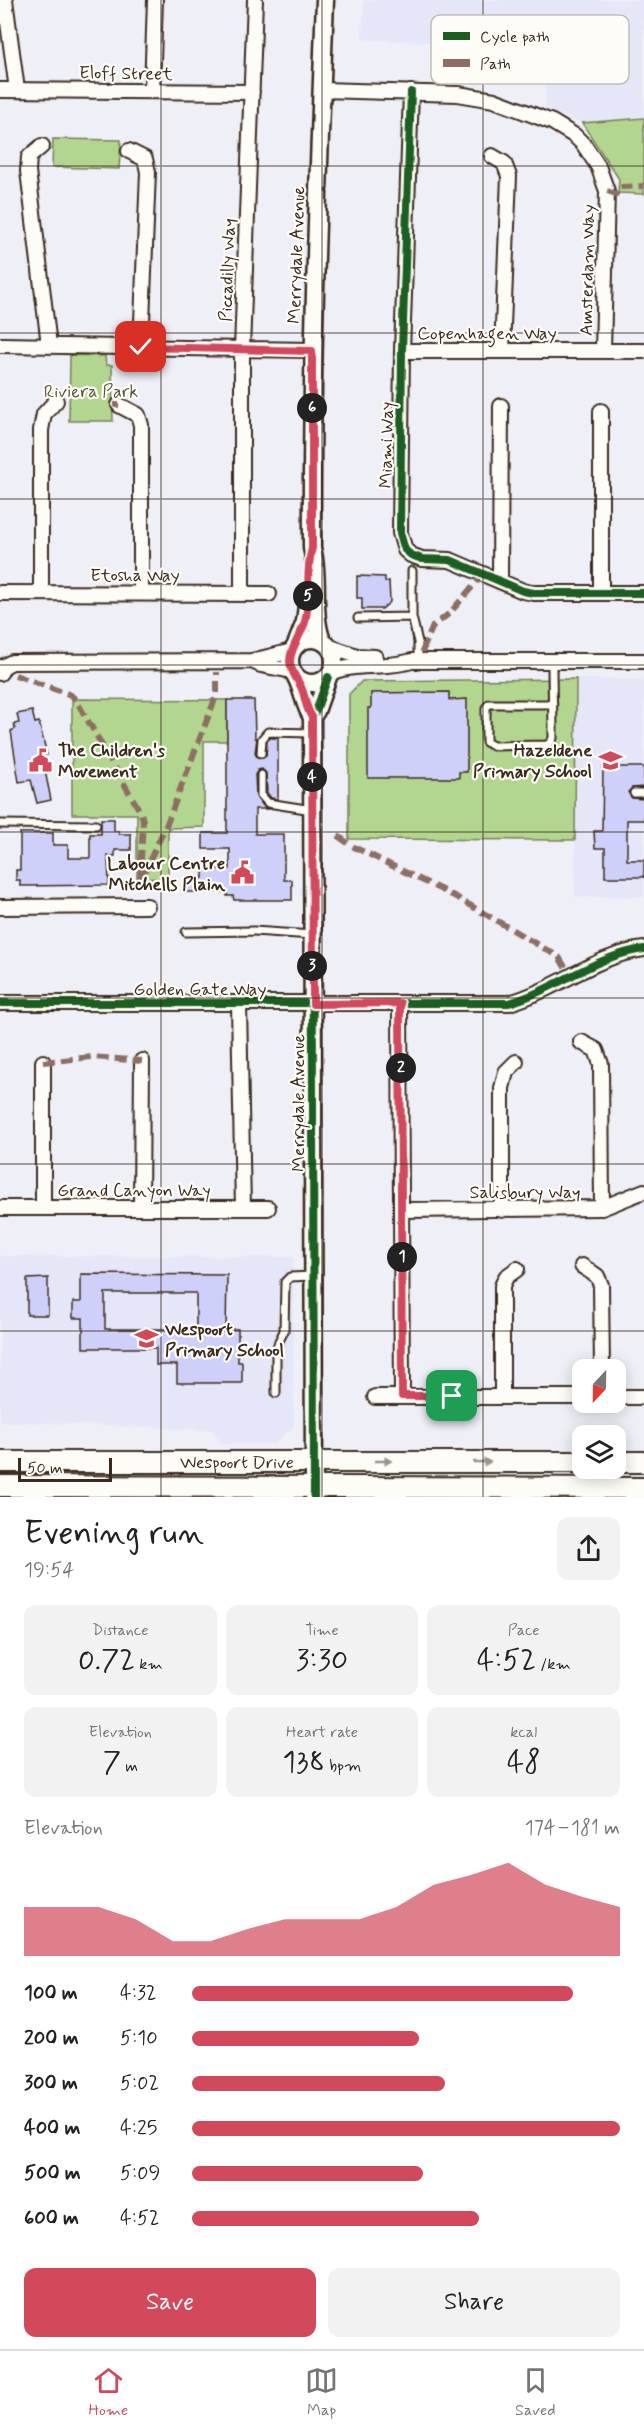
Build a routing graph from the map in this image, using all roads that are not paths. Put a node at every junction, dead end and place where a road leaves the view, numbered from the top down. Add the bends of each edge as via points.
1 (5, 0) edge
2 (155, 0) edge
3 (255, 0) edge
4 (325, 0) edge
5 (0, 90) edge
6 (17, 90) junction
7 (322, 90) junction
8 (152, 91) junction
9 (252, 92) junction
10 (411, 92) junction
11 (42, 146) dead end
12 (129, 150) dead end
13 (492, 156) dead end
14 (0, 345) edge
15 (49, 345) junction
16 (141, 347) junction
17 (242, 349) junction
18 (312, 351) junction
19 (402, 351) junction
20 (502, 351) junction
21 (603, 351) junction
22 (644, 351) edge
23 (56, 401) dead end
24 (119, 405) dead end
25 (501, 406) dead end
26 (601, 411) dead end
27 (312, 548) junction
28 (412, 571) dead end
29 (500, 581) junction
30 (0, 593) edge
31 (41, 593) junction
32 (141, 593) junction
33 (601, 593) junction
34 (644, 593) edge
35 (242, 594) junction
36 (269, 594) dead end
37 (412, 617) junction
38 (358, 618) dead end
39 (325, 643) junction
40 (294, 648) junction
41 (252, 661) junction
42 (415, 661) junction
43 (552, 661) junction
44 (644, 661) edge
45 (4, 667) edge
46 (294, 674) junction
47 (330, 674) junction
48 (553, 704) junction
49 (312, 725) junction
50 (261, 753) dead end
51 (261, 776) dead end
52 (634, 793) dead end
53 (644, 793) edge
54 (312, 810) junction
55 (0, 824) edge
56 (96, 825) dead end
57 (147, 906) dead end
58 (0, 907) edge
59 (186, 932) dead end
60 (312, 935) junction
61 (644, 949) edge
62 (400, 1003) junction
63 (0, 1004) edge
64 (313, 1004) junction
65 (239, 1005) junction
66 (581, 1042) dead end
67 (142, 1061) dead end
68 (43, 1062) dead end
69 (516, 1062) dead end
70 (644, 1191) edge
71 (0, 1208) edge
72 (43, 1208) junction
73 (141, 1208) junction
74 (243, 1208) junction
75 (268, 1208) dead end
76 (602, 1208) junction
77 (402, 1210) junction
78 (502, 1210) junction
79 (582, 1266) dead end
80 (517, 1269) dead end
81 (313, 1276) junction
82 (602, 1359) edge
83 (276, 1393) dead end
84 (402, 1396) junction
85 (502, 1396) junction
86 (375, 1397) dead end
87 (572, 1397) edge
88 (626, 1397) edge
89 (644, 1397) edge
90 (314, 1461) junction
91 (0, 1462) edge
92 (572, 1462) edge
93 (626, 1462) edge
94 (644, 1462) edge
95 (0, 1486) edge
96 (644, 1488) edge
97 (314, 1492) edge

1 - 6 street
2 - 8 street
3 - 9 street, Piccadilly Way
4 - 7 street, Merrydale Avenue
5 - 6 street, Eloff Street
6 - 8 street, Eloff Street
7 - 10 street, Amsterdam Way
7 - 18 street, Merrydale Avenue
8 - 9 street, Eloff Street
9 - 17 street, Piccadilly Way
10 - 19 street, Miami Way
10 - 21 street, Amsterdam Way via 494,100 565,129 588,150 604,180 608,201
11 - 15 street via 29,158 28,171
12 - 16 street via 145,159 148,172
13 - 20 street via 504,162 509,176
14 - 15 street
15 - 16 street
16 - 17 street
17 - 18 street
17 - 35 street, Piccadilly Way
18 - 27 street, Merrydale Avenue
19 - 20 street, Copenhagen Way
19 - 29 street, Miami Way via 401,541 405,550 417,558 450,560
20 - 21 street, Copenhagen Way
21 - 22 street, Copenhagen Way
23 - 31 street via 44,414 41,430
24 - 32 street via 138,415 141,425
25 - 29 street
26 - 33 street
27 - 39 street, Merrydale Avenue via 318,623
27 - 40 street, Merrydale Avenue via 307,608
28 - 37 lane
29 - 33 street, Miami Way via 534,593
30 - 31 street, Etosha Way
31 - 32 street, Etosha Way
32 - 35 street, Etosha Way
33 - 34 street, Miami Way
35 - 36 street, Etosha Way
37 - 38 lane
37 - 42 lane via 418,642
39 - 40 street via 309,639
39 - 42 street via 357,656
39 - 47 street via 334,658
40 - 41 street
40 - 46 street via 290,658
41 - 45 street
41 - 46 street
42 - 43 street
42 - 47 street via 359,665
43 - 44 street
43 - 48 lane
46 - 47 street via 309,684
46 - 49 street, Merrydale Avenue
47 - 49 street, Merrydale Avenue
48 - 48 lane via 553,738 549,744 493,746 486,742 489,704
49 - 50 lane via 268,732 262,738
49 - 54 street, Merrydale Avenue
51 - 54 lane via 261,795 268,803
52 - 53 lane
54 - 60 street, Merrydale Avenue
55 - 56 lane
57 - 58 street
59 - 60 lane
60 - 64 street, Merrydale Avenue
61 - 62 street, Golden Gate Way via 611,957 509,1003
62 - 64 street, Golden Gate Way
62 - 77 street
63 - 65 street, Golden Gate Way
64 - 65 street, Golden Gate Way
64 - 81 street, Merrydale Avenue
65 - 74 street
66 - 76 street via 596,1050 602,1064
67 - 73 street
68 - 72 street
69 - 78 street via 506,1072 502,1088
70 - 76 street, Salisbury Way
71 - 72 street, Grand Canyon Way
72 - 73 street, Grand Canyon Way
73 - 74 street, Grand Canyon Way
74 - 75 street, Grand Canyon Way
76 - 78 street, Salisbury Way
77 - 78 street, Salisbury Way
77 - 84 street
79 - 82 street via 597,1276 601,1285
80 - 85 street via 510,1272 502,1286
81 - 83 lane via 290,1276 285,1282 284,1331 276,1352
81 - 90 street, Merrydale Avenue
84 - 85 street
84 - 86 street
85 - 87 street
88 - 89 street
90 - 91 main road, Wespoort Drive
90 -> 92 main road, Wespoort Drive
90 - 97 street, Merrydale Avenue
93 - 94 main road
95 - 97 main road, Wespoort Drive
96 - 97 main road, Wespoort Drive

